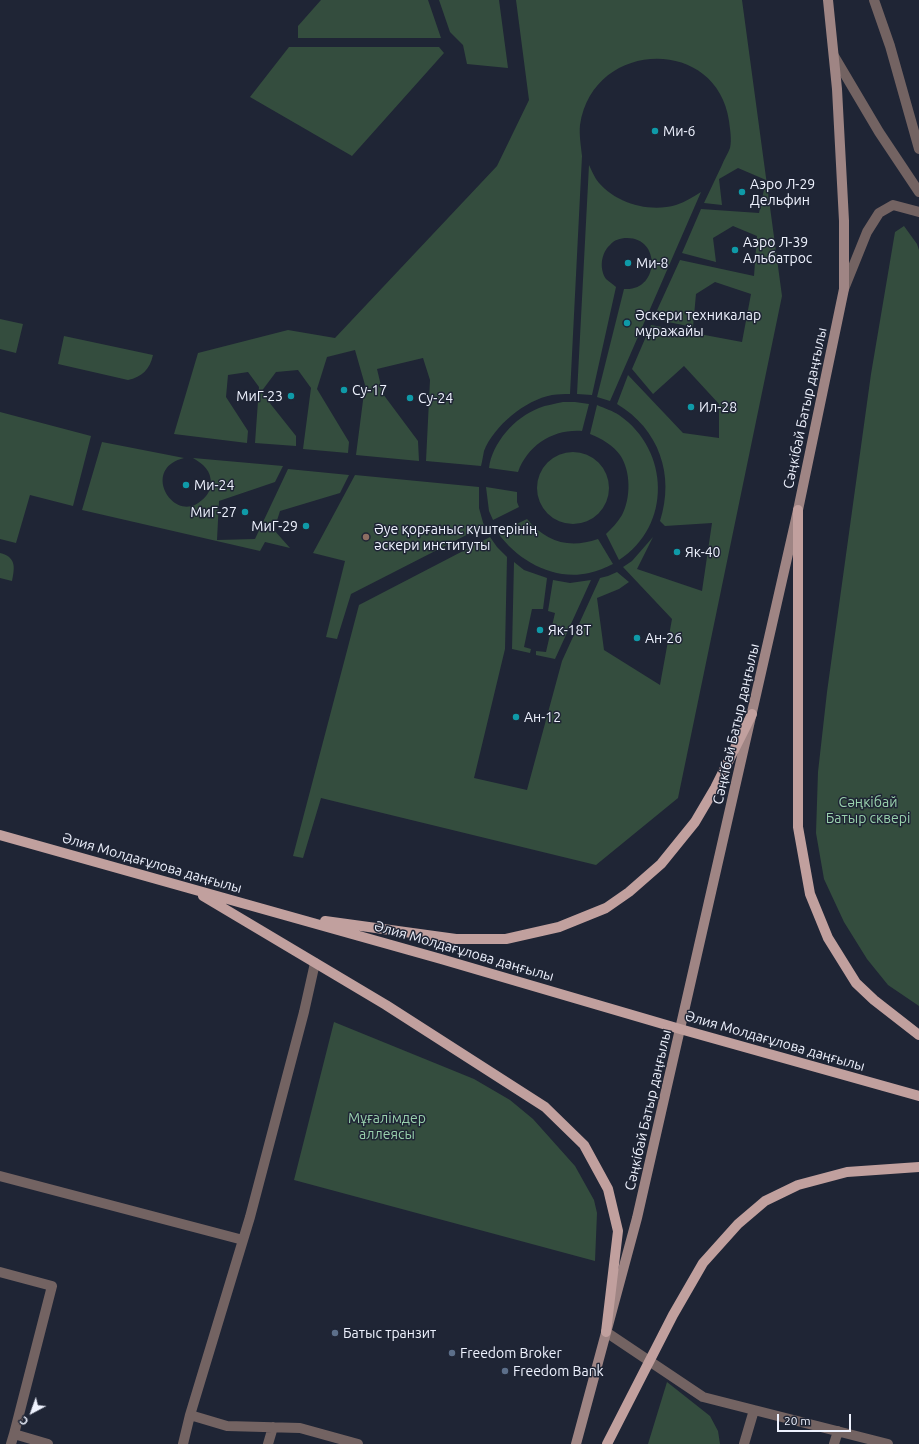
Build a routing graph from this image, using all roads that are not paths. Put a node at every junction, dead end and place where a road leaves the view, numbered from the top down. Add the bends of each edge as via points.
1 (828, 0) edge
2 (874, 0) edge
3 (834, 56) junction
4 (915, 120) edge
5 (919, 148) edge
6 (919, 192) edge
7 (919, 212) edge
8 (844, 289) junction
9 (798, 510) junction
10 (752, 714) junction
11 (0, 835) edge
12 (191, 889) junction
13 (279, 913) junction
14 (315, 963) junction
15 (680, 1029) junction
16 (919, 1035) edge
17 (919, 1096) edge
18 (919, 1167) edge
19 (0, 1176) edge
20 (243, 1240) junction
21 (0, 1272) edge
22 (606, 1332) junction
23 (648, 1360) junction
24 (754, 1410) junction
25 (190, 1415) junction
26 (273, 1427) junction
27 (838, 1431) junction
28 (12, 1439) edge
29 (48, 1444) edge
30 (183, 1444) edge
31 (268, 1444) edge
32 (358, 1444) edge
33 (576, 1444) edge
34 (607, 1444) edge
35 (744, 1444) edge
36 (834, 1444) edge
37 (888, 1444) edge

1 - 3 main road, Сәңкібай Батыр даңғылы
2 - 4 lane
3 - 6 lane via 879,132
3 - 8 main road, Сәңкібай Батыр даңғылы via 844,221
4 - 5 lane
7 - 8 lane via 893,205 878,214 867,232
8 - 9 main road, Сәңкібай Батыр даңғылы
9 - 10 main road, Сәңкібай Батыр даңғылы
9 - 16 main road via 798,827 810,894 828,938 856,983
10 - 13 main road via 695,822 661,864 606,908 559,927 506,939 456,939 394,932
10 - 15 main road, Сәңкібай Батыр даңғылы
11 - 12 main road, Әлия Молдағұлова даңғылы
12 - 13 main road, Әлия Молдағұлова даңғылы
12 - 14 main road
13 - 15 main road, Әлия Молдағұлова даңғылы
14 - 20 lane
14 - 22 main road via 386,1005 545,1107 584,1145 608,1189 618,1231
15 - 17 main road, Әлия Молдағұлова даңғылы
15 - 22 main road, Сәңкібай Батыр даңғылы via 637,1218
18 - 23 main road via 847,1172 798,1185 765,1201 738,1224 703,1263
19 - 20 lane
20 - 25 lane
21 - 28 lane via 52,1286
22 - 23 lane
22 - 33 main road, Сәңкібай Батыр даңғылы
23 - 24 lane via 703,1397
23 - 34 main road
24 - 27 lane
24 - 35 lane
25 - 26 lane via 227,1426
25 - 30 lane
26 - 31 lane
26 - 32 lane via 300,1428
27 - 36 lane
27 - 37 lane
28 - 29 lane

